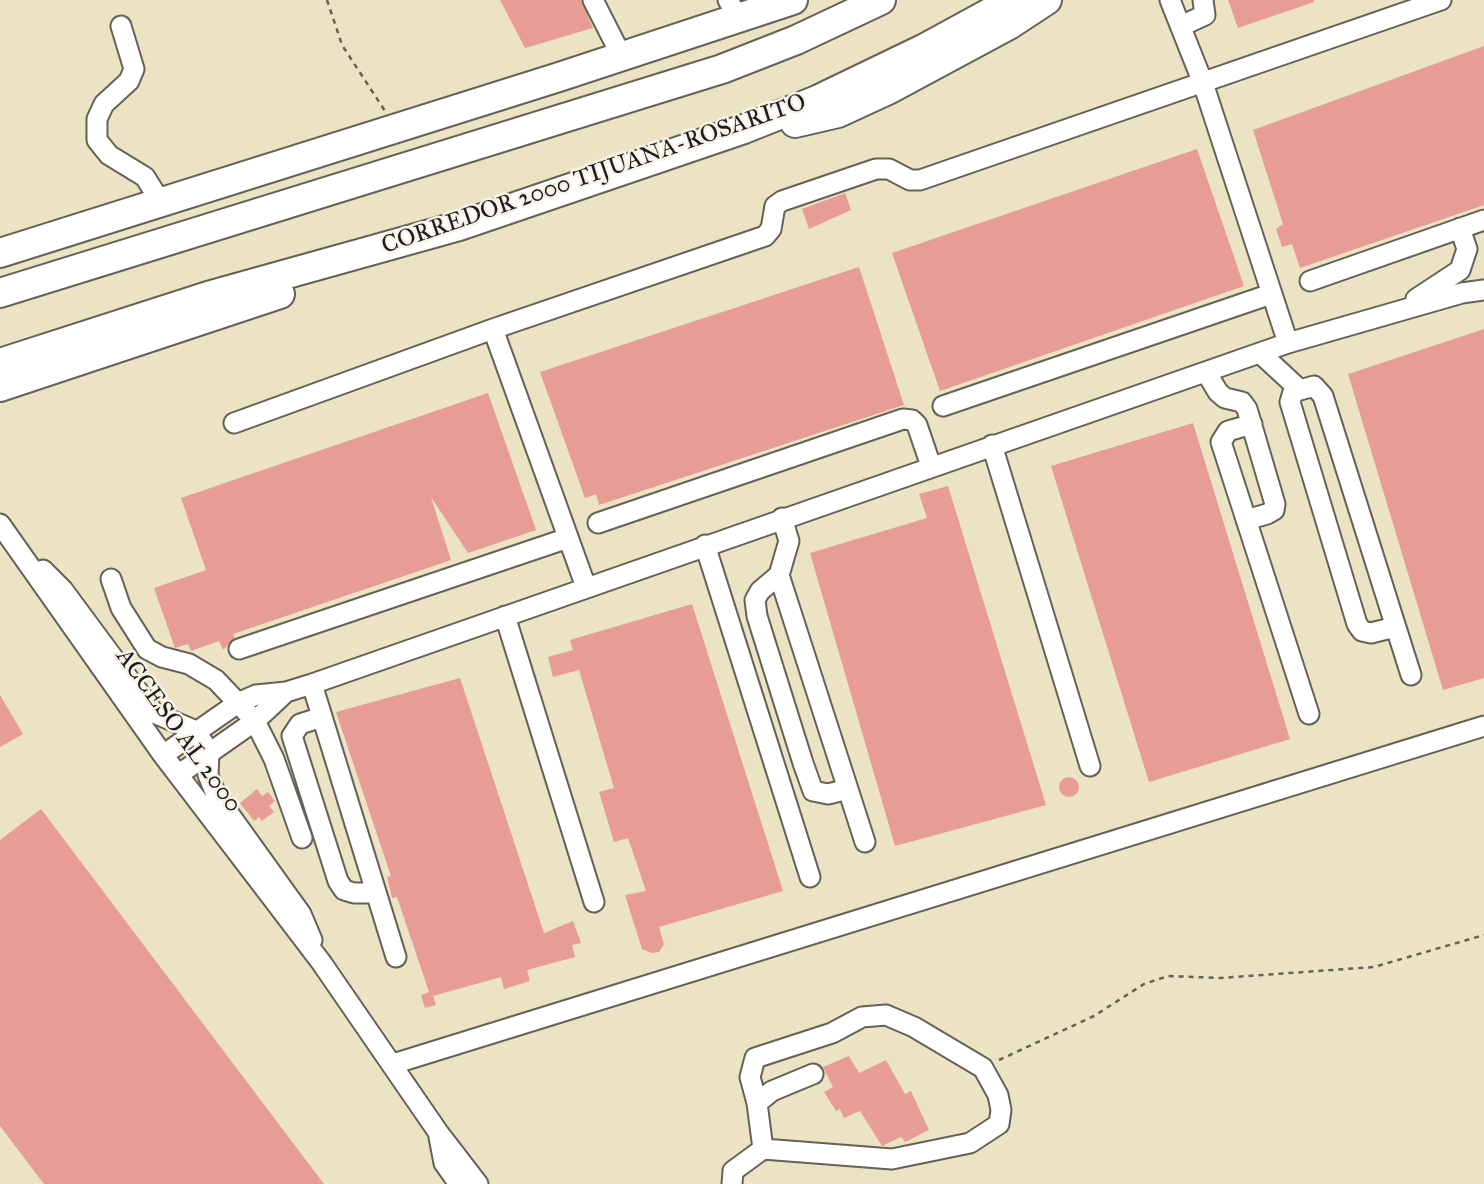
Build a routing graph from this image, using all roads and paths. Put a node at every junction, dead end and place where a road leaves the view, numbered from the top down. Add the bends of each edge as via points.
1 (327, 0) edge
2 (593, 0) edge
3 (793, 0) edge
4 (881, 0) edge
5 (1013, 0) edge
6 (1047, 0) edge
7 (1170, 0) edge
8 (1203, 0) edge
9 (1441, 0) edge
10 (734, 9) edge
11 (121, 26) dead end
12 (1181, 26) junction
13 (622, 57) junction
14 (559, 78) junction
15 (1203, 83) junction
16 (757, 124) junction
17 (397, 128) junction
18 (504, 139) junction
19 (258, 171) junction
20 (306, 199) junction
21 (160, 201) junction
22 (1484, 220) edge
23 (459, 226) junction
24 (1461, 228) junction
25 (0, 253) edge
26 (1310, 281) dead end
27 (1484, 290) edge
28 (0, 293) edge
29 (1271, 294) junction
30 (1395, 312) junction
31 (493, 330) junction
32 (1288, 344) junction
33 (1259, 353) junction
34 (0, 363) edge
35 (1206, 372) junction
36 (0, 387) edge
37 (1300, 390) junction
38 (943, 406) dead end
39 (234, 424) dead end
40 (1252, 425) junction
41 (992, 446) junction
42 (931, 466) junction
43 (782, 518) junction
44 (1246, 520) junction
45 (598, 523) dead end
46 (1, 525) edge
47 (568, 538) junction
48 (705, 545) junction
49 (779, 575) junction
50 (111, 579) dead end
51 (586, 587) junction
52 (505, 616) junction
53 (1395, 626) junction
54 (239, 649) dead end
55 (1411, 675) dead end
56 (312, 684) junction
57 (286, 692) junction
58 (238, 703) junction
59 (1309, 715) dead end
60 (322, 717) junction
61 (255, 721) junction
62 (1484, 726) edge
63 (195, 732) junction
64 (209, 752) junction
65 (163, 755) junction
66 (1090, 765) dead end
67 (178, 775) junction
68 (848, 789) junction
69 (302, 838) dead end
70 (864, 842) dead end
71 (810, 877) dead end
72 (376, 893) junction
73 (594, 902) dead end
74 (1484, 935) edge
75 (396, 957) dead end
76 (321, 962) junction
77 (394, 1064) junction
78 (983, 1068) junction
79 (813, 1074) dead end
80 (757, 1102) junction
81 (438, 1132) junction
82 (763, 1149) junction
83 (459, 1184) edge
84 (478, 1184) edge
85 (732, 1184) edge

1 - 17 path via 342,44
2 - 13 street
3 - 10 highway
4 - 18 highway via 722,69
5 - 16 highway, CORREDOR 2000 TIJUANA-ROSARITO via 925,48
6 - 16 highway via 925,70 838,113
7 - 12 street
8 - 12 street via 1205,15
9 - 15 street
10 - 13 highway
11 - 21 street via 135,69 104,104 97,119 97,140 109,155 145,177
12 - 15 street
13 - 14 highway
14 - 17 highway
14 - 18 highway
15 - 29 street
15 - 31 street via 920,180 877,169 782,201 775,206 765,236
16 - 23 highway, CORREDOR 2000 TIJUANA-ROSARITO
17 - 19 highway
18 - 20 highway
19 - 20 highway
19 - 21 highway
20 - 28 highway
21 - 25 highway
22 - 24 street
23 - 34 highway, CORREDOR 2000 TIJUANA-ROSARITO via 208,296
23 - 36 highway via 262,300
24 - 26 street
24 - 30 street via 1467,249 1460,270
27 - 30 street
29 - 32 street
29 - 38 street
30 - 32 street
31 - 39 street
31 - 47 street
32 - 33 street
33 - 35 street
33 - 37 street
35 - 40 street via 1225,398 1242,402
35 - 41 street
37 - 53 street via 1314,386 1323,396
37 - 53 street via 1290,395 1290,402 1357,624 1371,633
40 - 44 street via 1275,504 1268,514
40 - 44 street via 1228,431 1221,442
41 - 42 street
41 - 66 street
42 - 43 street
42 - 45 street via 917,425 903,419
43 - 48 street
43 - 49 street via 789,541
44 - 59 street
46 - 63 street, ACCESO AL 2000 via 63,590 154,713
46 - 65 street, ACCESO AL 2000
47 - 51 street
47 - 54 street
48 - 51 street
48 - 71 street
49 - 68 street
49 - 68 street via 755,600 757,616 803,763 813,791 828,794
50 - 58 street via 121,608 147,649 189,664
51 - 52 street
52 - 56 street
52 - 73 street
53 - 55 street
56 - 57 street
56 - 60 street
57 - 58 street via 256,695
57 - 61 street
58 - 61 street
58 - 63 street
60 - 72 street
60 - 72 street via 300,724 292,736 338,881 344,890
61 - 64 street
61 - 69 street
62 - 77 street
63 - 64 street
63 - 65 street
64 - 67 street
64 - 76 street, ACCESO AL 2000 via 208,775 217,797 301,914
65 - 67 street, ACCESO AL 2000
67 - 76 street, ACCESO AL 2000
68 - 70 street
72 - 75 street
74 - 78 path via 1374,967 1220,978 1168,976 1144,984 1094,1016
76 - 77 street, ACCESO AL 2000
77 - 81 street, ACCESO AL 2000
78 - 80 street via 886,1015 862,1017 832,1033 755,1058 750,1077
78 - 82 street via 998,1095 999,1124 970,1143 892,1159
79 - 80 street
80 - 82 street
81 - 83 street via 444,1163
81 - 84 street, ACCESO AL 2000
82 - 85 street via 733,1171

